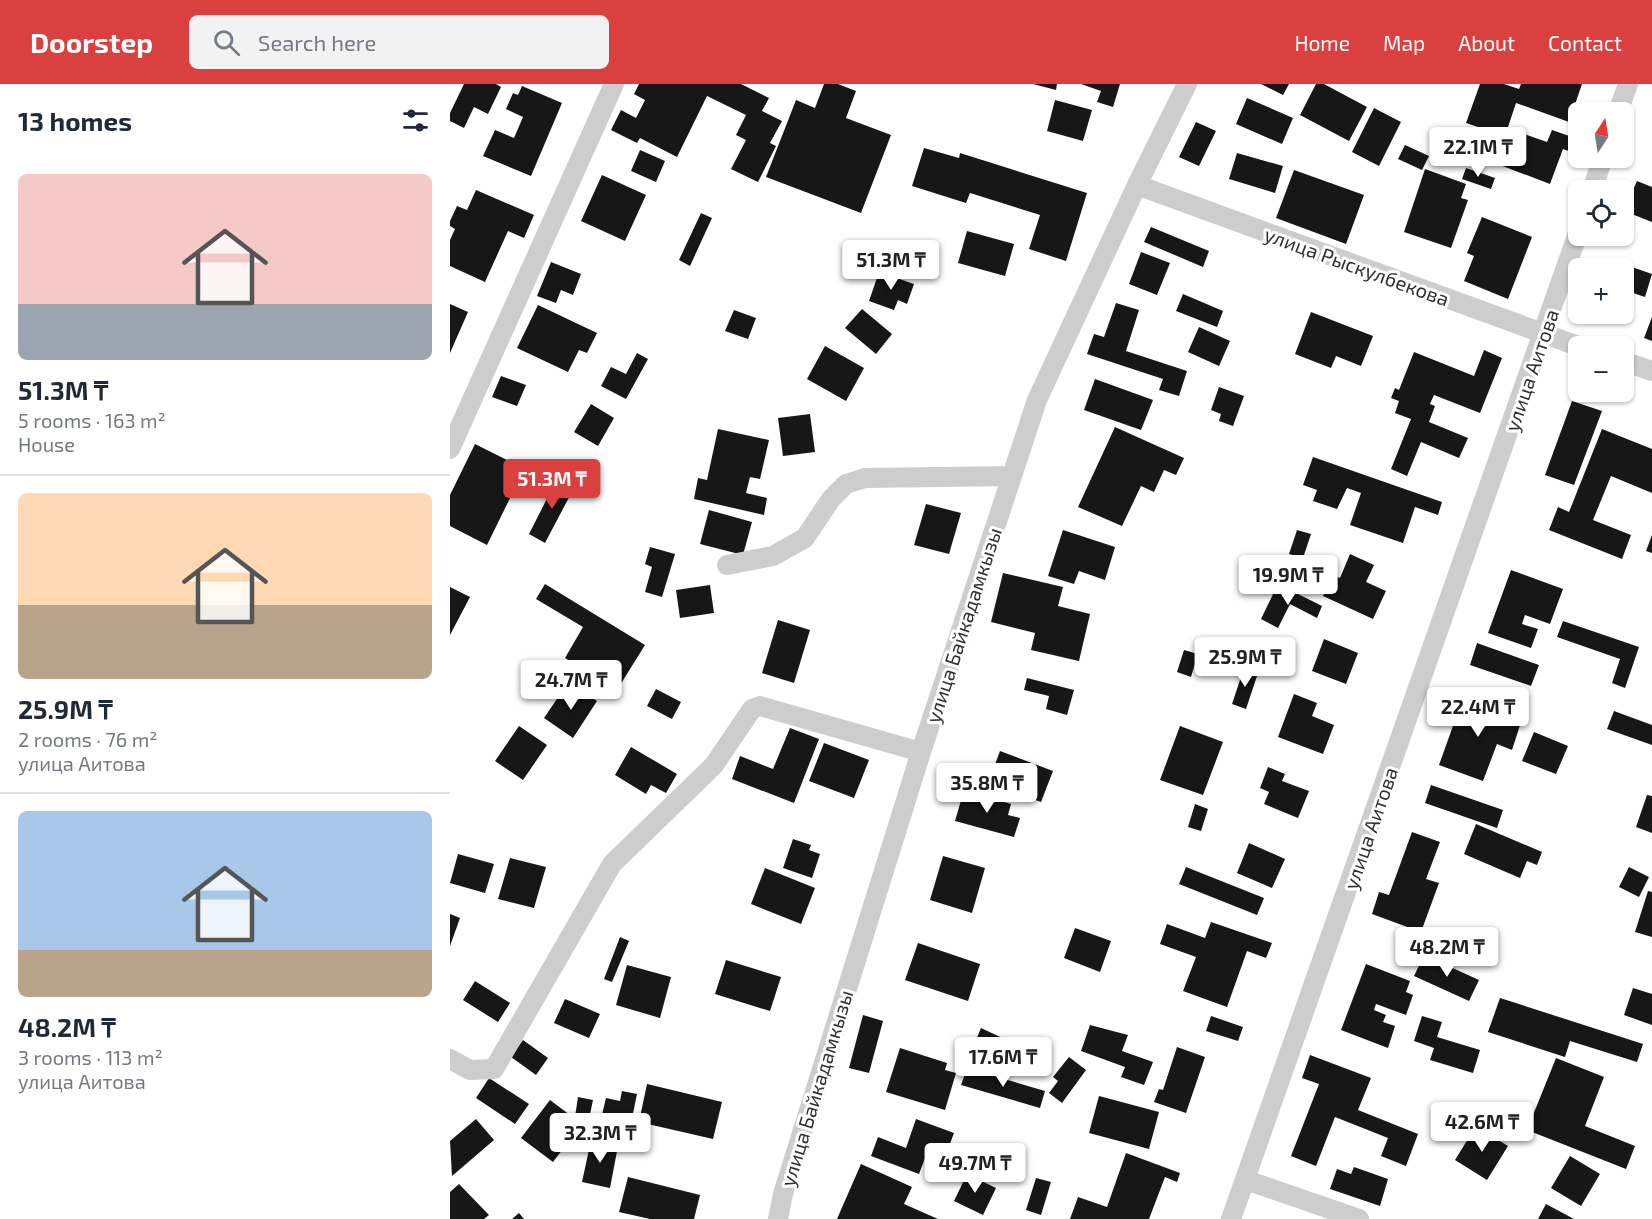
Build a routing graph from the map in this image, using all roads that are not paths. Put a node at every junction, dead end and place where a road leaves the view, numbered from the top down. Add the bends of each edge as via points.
1 (614, 84) edge
2 (1187, 84) edge
3 (1628, 84) edge
4 (1622, 102) edge
5 (1137, 185) junction
6 (1574, 246) edge
7 (1544, 335) junction
8 (1568, 343) edge
9 (1634, 365) edge
10 (1652, 371) edge
11 (450, 449) edge
12 (1012, 476) junction
13 (727, 565) dead end
14 (921, 752) junction
15 (450, 1059) edge
16 (1246, 1180) junction
17 (778, 1219) edge
18 (1231, 1219) edge
19 (1359, 1219) edge

1 - 11 street
2 - 5 street, улица Байкадамкызы
3 - 4 street
5 - 7 street, улица Рыскулбекова
5 - 12 street, улица Байкадамкызы via 1036,400
6 - 7 street, улица Аитова
7 - 8 street, улица Рыскулбекова
7 - 16 street, улица Аитова
9 - 10 street
12 - 13 street via 865,478 846,484 831,499 805,538 773,556
12 - 14 street, улица Байкадамкызы
14 - 15 street via 760,706 752,709 714,765 612,864 494,1069 470,1070
14 - 17 street, улица Байкадамкызы
16 - 18 street, улица Аитова
16 - 19 street

